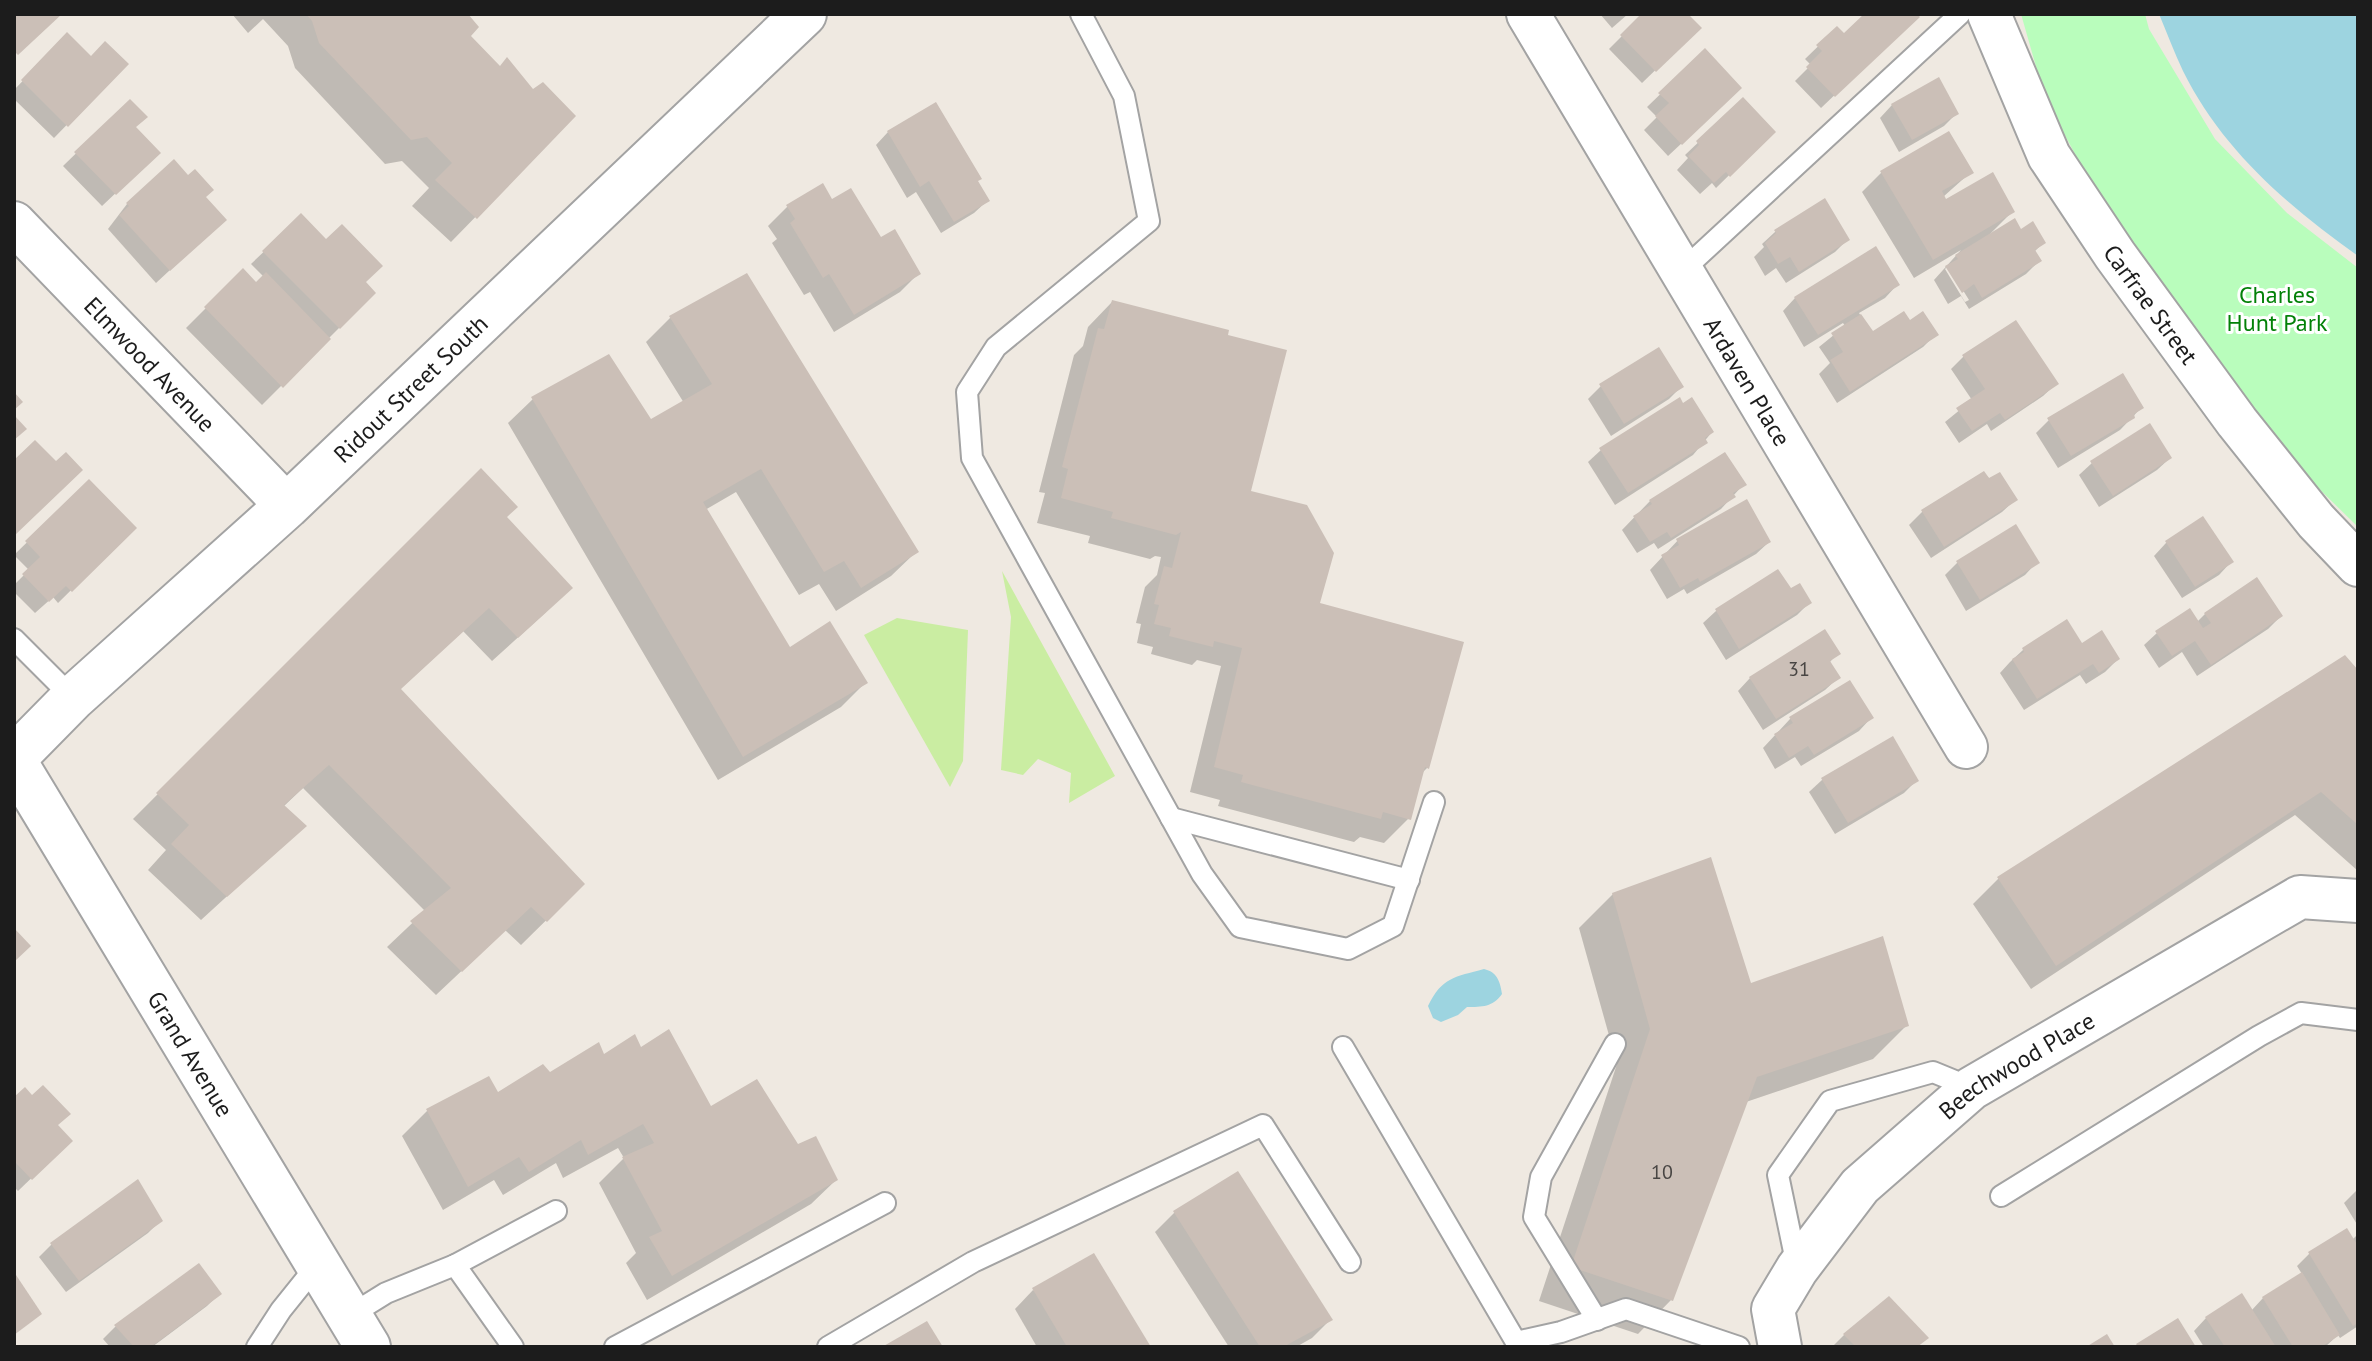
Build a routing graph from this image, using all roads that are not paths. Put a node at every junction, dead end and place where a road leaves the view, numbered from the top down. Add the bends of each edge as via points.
1 (804, 14) edge
2 (1081, 14) edge
3 (1528, 14) edge
4 (1960, 14) edge
5 (1989, 14) edge
6 (14, 223) edge
7 (1682, 271) junction
8 (287, 506) junction
9 (2358, 565) edge
10 (14, 639) edge
11 (73, 698) junction
12 (1966, 747) dead end
13 (14, 759) edge
14 (1434, 802) dead end
15 (1171, 818) junction
16 (1409, 880) junction
17 (2358, 901) edge
18 (2358, 1020) edge
19 (1615, 1044) dead end
20 (1343, 1047) dead end
21 (1972, 1088) junction
22 (2001, 1196) dead end
23 (885, 1203) dead end
24 (556, 1211) dead end
25 (1350, 1262) dead end
26 (318, 1264) junction
27 (455, 1265) junction
28 (1797, 1269) junction
29 (1597, 1320) junction
30 (358, 1332) edge
31 (257, 1347) edge
32 (513, 1347) edge
33 (615, 1347) edge
34 (828, 1347) edge
35 (1739, 1347) edge
36 (1780, 1347) edge

1 - 8 street, Ridout Street South
2 - 15 lane via 1124,96 1149,221 996,347 967,392 972,458
3 - 7 street, Ardaven Place
4 - 7 lane
5 - 9 street, Carfrae Street via 2049,156 2115,255 2237,422
6 - 8 street, Elmwood Avenue
7 - 12 street, Ardaven Place
8 - 11 street, Ridout Street South
10 - 11 lane
11 - 13 street, Ridout Street South
13 - 26 street, Grand Avenue
14 - 16 lane
15 - 16 lane
15 - 16 lane via 1240,927 1348,949 1393,926
17 - 21 street, Beechwood Place via 2300,897
18 - 22 lane via 2301,1013
19 - 29 lane via 1541,1177 1534,1217
20 - 29 lane via 1516,1342
21 - 28 street, Beechwood Place via 1860,1186
21 - 28 lane via 1933,1072 1830,1101 1778,1175
23 - 33 lane
24 - 27 lane
25 - 34 lane via 1263,1125 973,1262
26 - 30 street, Grand Avenue
26 - 31 lane
27 - 30 lane via 386,1293
27 - 32 lane
28 - 36 street, Beechwood Place via 1773,1309
29 - 35 lane via 1626,1309

